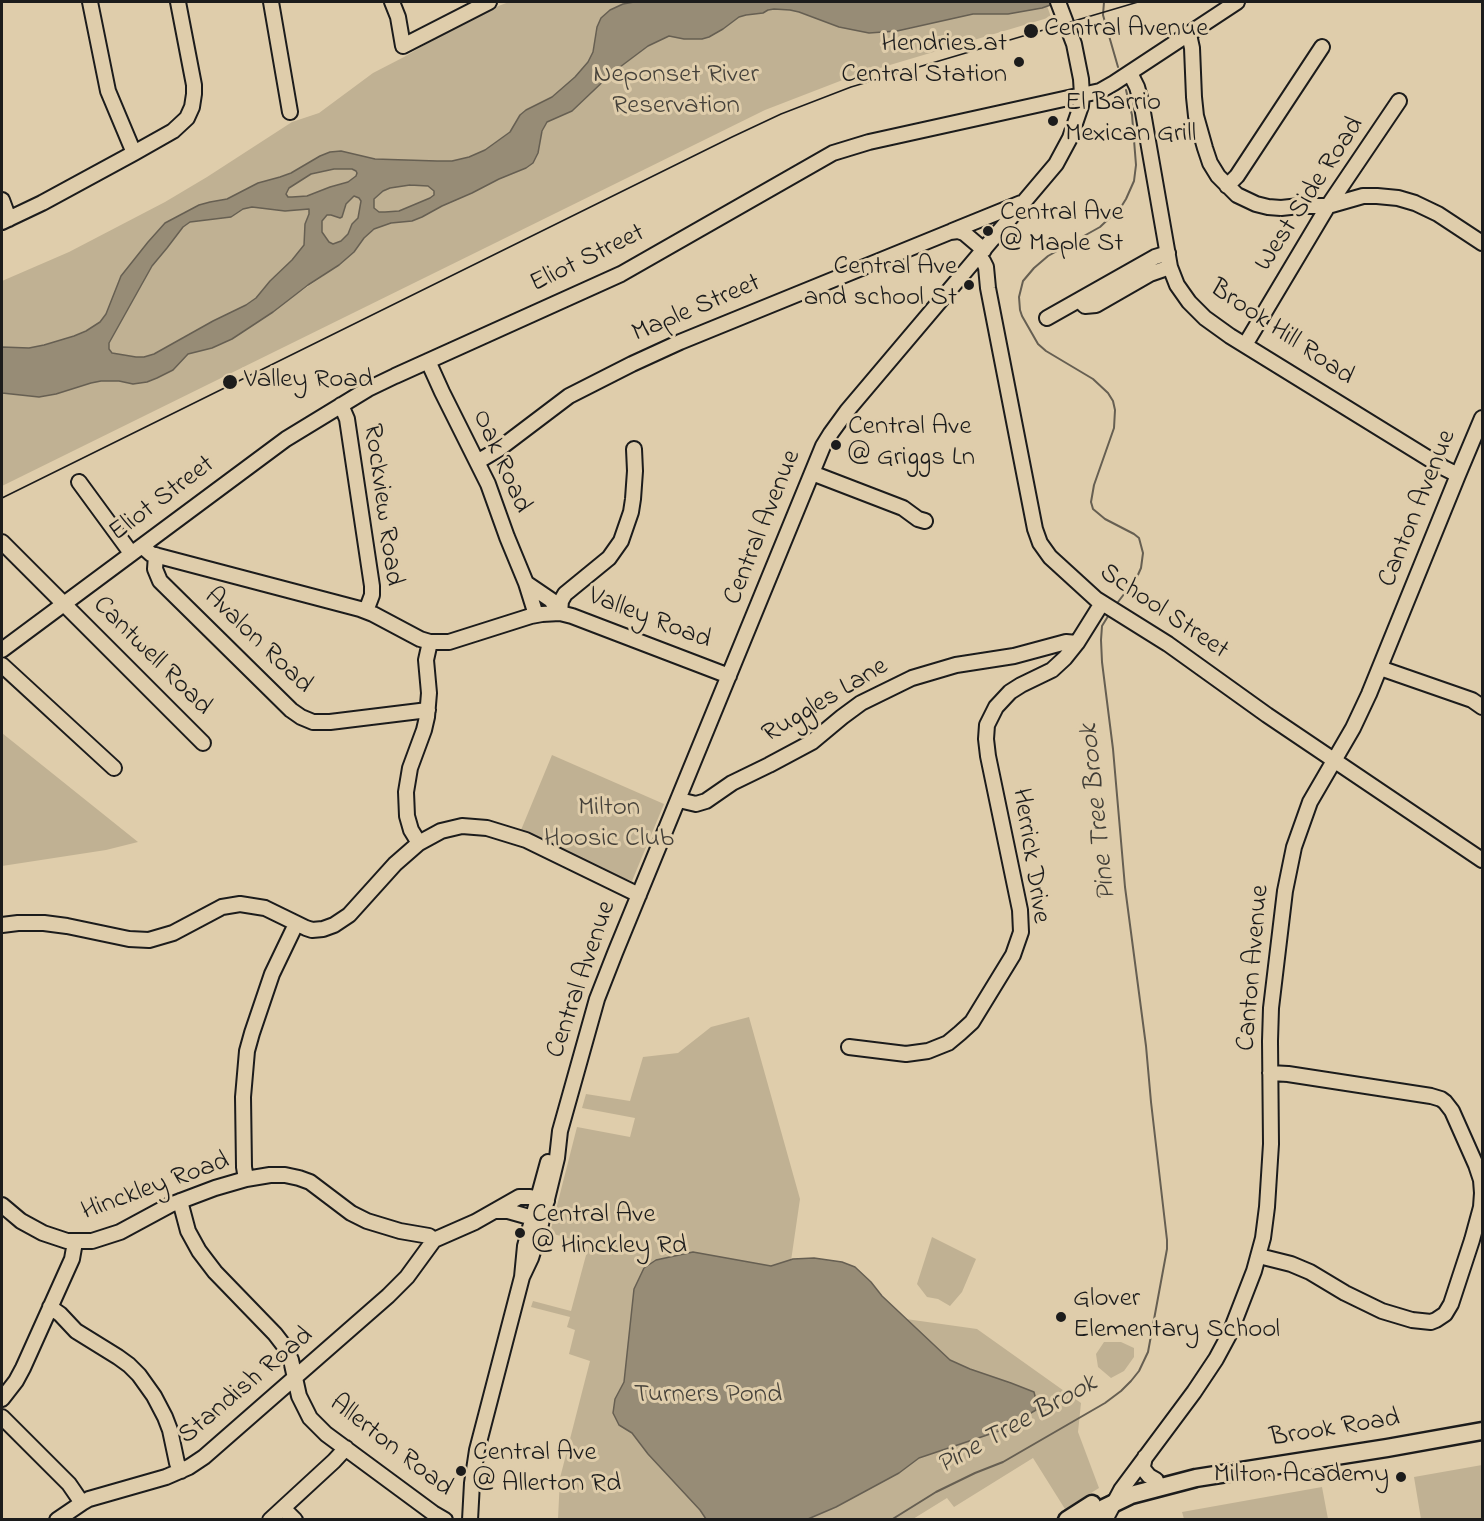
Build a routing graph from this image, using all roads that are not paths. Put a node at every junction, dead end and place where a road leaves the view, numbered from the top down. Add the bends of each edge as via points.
1 (90, 2) edge
2 (178, 2) edge
3 (272, 2) edge
4 (392, 2) edge
5 (489, 2) edge
6 (1237, 2) edge
7 (1059, 3) edge
8 (1187, 35) junction
9 (1322, 47) dead end
10 (1130, 73) junction
11 (1082, 95) junction
12 (1399, 101) dead end
13 (290, 112) dead end
14 (134, 153) junction
15 (1227, 186) junction
16 (2, 200) edge
17 (1024, 202) junction
18 (1329, 206) junction
19 (5, 221) edge
20 (951, 231) junction
21 (1482, 243) edge
22 (981, 254) junction
23 (1169, 260) junction
24 (969, 268) junction
25 (988, 288) junction
26 (1047, 318) dead end
27 (1245, 345) junction
28 (428, 361) junction
29 (340, 405) junction
30 (1482, 418) edge
31 (634, 449) dead end
32 (477, 462) junction
33 (812, 472) junction
34 (1458, 475) junction
35 (79, 482) dead end
36 (925, 521) dead end
37 (2, 542) edge
38 (136, 550) junction
39 (156, 555) junction
40 (526, 583) junction
41 (64, 604) junction
42 (1108, 607) junction
43 (366, 611) junction
44 (560, 613) junction
45 (536, 615) junction
46 (430, 642) junction
47 (1077, 643) junction
48 (2, 650) edge
49 (2, 665) edge
50 (1380, 668) junction
51 (729, 676) junction
52 (1482, 706) edge
53 (428, 710) junction
54 (203, 743) dead end
55 (1334, 760) junction
56 (114, 768) dead end
57 (679, 800) junction
58 (419, 843) junction
59 (1482, 861) edge
60 (639, 895) junction
61 (296, 924) junction
62 (2, 925) edge
63 (849, 1047) dead end
64 (1270, 1073) junction
65 (246, 1179) junction
66 (542, 1200) junction
67 (180, 1201) junction
68 (495, 1211) junction
69 (4, 1212) edge
70 (537, 1220) junction
71 (434, 1240) junction
72 (75, 1242) junction
73 (1259, 1256) junction
74 (50, 1307) junction
75 (294, 1379) junction
76 (2, 1399) edge
77 (2, 1417) edge
78 (1482, 1431) edge
79 (346, 1448) junction
80 (1144, 1457) junction
81 (181, 1471) junction
82 (1196, 1478) junction
83 (1156, 1480) junction
84 (1117, 1496) junction
85 (82, 1503) junction
86 (283, 1508) junction
87 (57, 1520) edge
88 (270, 1520) edge
89 (295, 1520) edge
90 (445, 1520) edge
91 (470, 1520) edge
92 (1067, 1520) edge
93 (1084, 1520) edge
94 (1105, 1520) edge

1 - 14 street via 108,91
2 - 14 street via 194,85 192,107 173,131
3 - 13 street
4 - 5 street via 403,46
6 - 8 street, Eliot Street
7 - 11 street, Central Avenue via 1079,63
8 - 10 street, Eliot Street
8 - 15 street via 1192,48 1194,97 1202,138 1214,170
9 - 15 street
10 - 11 street, Eliot Street via 1105,88
10 - 23 street, Brook Hill Road via 1141,101
11 - 17 street, Central Avenue via 1067,146
11 - 28 street, Eliot Street via 833,153 621,274
12 - 18 street, West Side Road
14 - 19 street
15 - 18 street via 1262,206
16 - 19 street
17 - 20 street, Maple Street
17 - 22 street, Central Avenue
18 - 21 street via 1363,196 1398,198 1432,210
18 - 27 street, West Side Road
20 - 22 street via 964,233
20 - 32 street, Maple Street via 632,364 569,396
22 - 24 street, Central Avenue
22 - 25 street, School Street
23 - 26 street via 1096,305 1085,306 1079,300
23 - 27 street, Brook Hill Road via 1177,285 1193,307
24 - 25 street
24 - 33 street, Central Avenue via 834,429
25 - 42 street, School Street via 1037,537 1055,563
27 - 34 street, Brook Hill Road
28 - 29 street, Eliot Street
28 - 32 street, Oak Road
29 - 38 street, Eliot Street via 280,443
29 - 43 street, Rockview Road via 347,419 372,586
30 - 34 street, Canton Avenue
31 - 44 street via 632,505 621,541 609,558 565,594
32 - 40 street, Oak Road
33 - 36 street via 903,508
33 - 51 street, Central Avenue
34 - 50 street, Canton Avenue
35 - 38 street
37 - 41 street, Cantwell Road
38 - 39 street, Valley Road
38 - 41 street, Eliot Street
39 - 43 street, Valley Road
39 - 53 street, Avalon Road via 160,581 301,717 330,722
40 - 44 street via 550,600
40 - 45 street, Oak Road
41 - 48 street, Eliot Street
41 - 54 street, Cantwell Road
42 - 47 street, Herrick Drive
42 - 55 street, School Street via 1180,652
43 - 46 street, Valley Road
44 - 45 street, Valley Road
44 - 51 street, Valley Road
45 - 46 street, Valley Road via 455,641
46 - 53 street via 426,660
47 - 57 street, Ruggles Lane via 1070,641 1014,656 956,665 912,678 861,703 812,742 732,783 706,801 696,804
47 - 63 street, Herrick Drive via 1057,666 1005,696 987,725 988,756 1021,918 1013,955 972,1022 948,1043 906,1054
49 - 56 street
50 - 52 street
50 - 55 street, Canton Avenue
51 - 57 street, Central Avenue
53 - 58 street via 406,792 407,816
55 - 59 street, School Street
55 - 64 street, Canton Avenue via 1306,812 1288,868 1271,1008
57 - 60 street, Central Avenue
58 - 60 street via 455,827 487,828 535,844
58 - 61 street via 339,923 318,930
60 - 66 street, Central Avenue via 593,1012 561,1131 558,1158
61 - 62 street via 265,908 240,904 222,907 173,933 149,940 51,923
61 - 65 street via 272,974 248,1051 243,1097
64 - 73 street, Canton Avenue via 1268,1196
64 - 73 street via 1441,1099 1452,1111 1479,1172 1482,1193 1472,1240 1451,1304 1445,1314 1431,1322 1383,1311 1310,1272
65 - 67 street, Hinckley Road
65 - 71 street, Hinckley Road via 278,1175 299,1178 367,1221
66 - 68 street via 519,1197
66 - 70 street, Central Avenue
67 - 72 street, Hinckley Road via 113,1235
67 - 75 street, Allerton Road via 188,1231 199,1251 280,1340 291,1360
68 - 70 street
68 - 71 street
69 - 72 street, Hinckley Road via 35,1230
70 - 91 street, Central Avenue via 531,1258 522,1277 477,1450
71 - 75 street, Standish Road via 398,1287
72 - 74 street via 72,1259
73 - 80 street, Canton Avenue via 1222,1349
74 - 76 street via 20,1374
74 - 81 street via 76,1331 139,1375 165,1417
75 - 79 street, Allerton Road via 310,1418
75 - 81 street, Standish Road via 204,1457
77 - 85 street via 69,1484
78 - 82 main road, Brook Road
79 - 86 street
79 - 90 street, Allerton Road
80 - 83 street via 1144,1470
80 - 84 street, Canton Avenue
81 - 85 street, Standish Road
82 - 83 main road, Brook Road
82 - 84 main road, Brook Road
83 - 84 main road, Brook Road
84 - 92 main road, Brook Road via 1099,1500
84 - 93 main road, Brook Road
84 - 94 street, Canton Avenue
85 - 87 street, Standish Road
86 - 88 street
86 - 89 street

